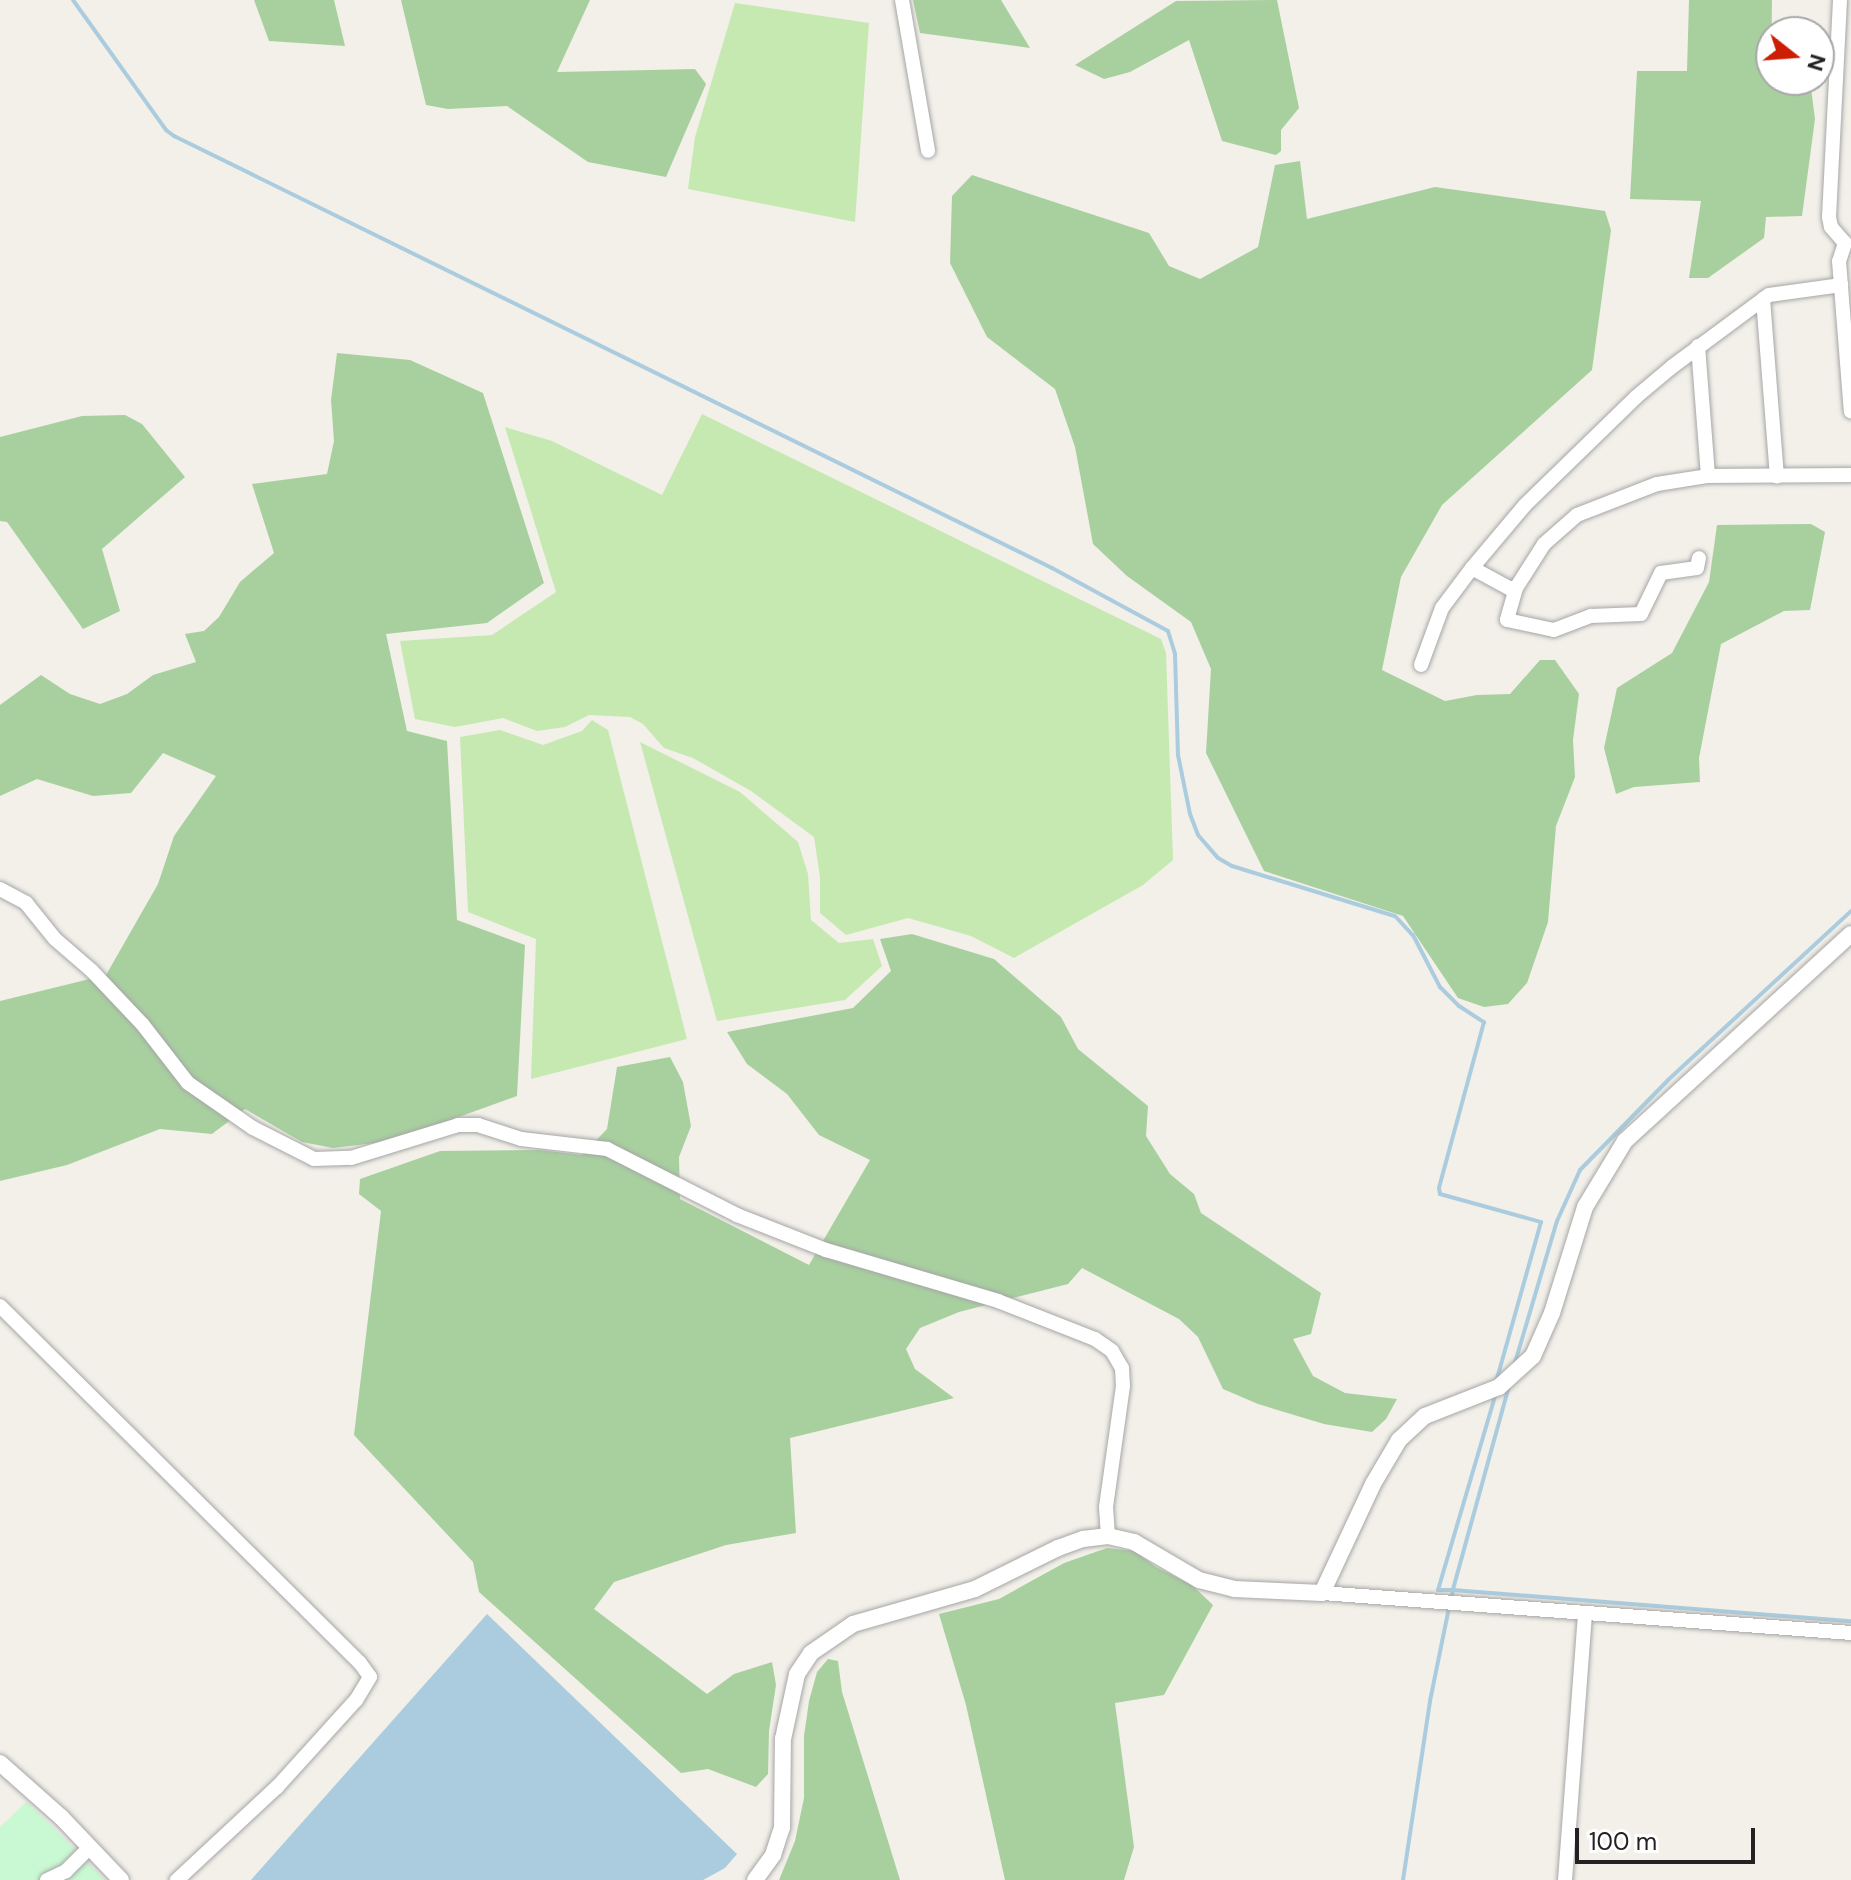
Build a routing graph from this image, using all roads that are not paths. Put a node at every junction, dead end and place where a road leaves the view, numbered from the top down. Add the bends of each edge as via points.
1 (902, 0) edge
2 (1840, 0) edge
3 (928, 151) dead end
4 (1848, 242) edge
5 (1841, 285) junction
6 (1763, 299) junction
7 (1847, 317) edge
8 (1698, 346) junction
9 (1850, 395) edge
10 (1851, 412) edge
11 (1851, 475) edge
12 (1708, 476) junction
13 (1777, 476) junction
14 (1699, 558) dead end
15 (1472, 568) junction
16 (1516, 588) junction
17 (1421, 665) dead end
18 (0, 889) edge
19 (1851, 934) edge
20 (0, 1306) edge
21 (1108, 1536) junction
22 (1322, 1593) junction
23 (1585, 1614) junction
24 (1851, 1633) edge
25 (0, 1763) edge
26 (90, 1847) junction
27 (47, 1880) edge
28 (121, 1880) edge
29 (177, 1880) edge
30 (755, 1880) edge
31 (1565, 1880) edge

1 - 3 street
2 - 4 street via 1829,217 1831,227
4 - 5 street via 1840,250
5 - 6 street via 1775,292
5 - 7 street
6 - 8 street
6 - 13 street
7 - 9 street
8 - 12 street
8 - 15 street via 1575,454
9 - 10 street
11 - 13 street
12 - 13 street
12 - 16 street via 1657,484 1577,515 1544,544
14 - 16 street via 1697,568 1661,573 1638,616 1591,616 1549,630 1506,626
15 - 16 street
15 - 17 street via 1442,608
18 - 21 street via 26,903 55,939 92,971 188,1083 253,1128 314,1159 351,1158 458,1125 607,1149 737,1215 826,1250 998,1301 1095,1339 1112,1351 1122,1368 1106,1507
19 - 22 street via 1625,1141 1585,1207 1533,1356 1499,1387 1425,1416 1399,1440
20 - 29 street via 370,1677 356,1700 277,1787
21 - 22 street via 1134,1542 1199,1580 1234,1589
21 - 30 street via 1058,1548 975,1589 853,1624 811,1653 797,1674 788,1708 782,1828 773,1855
22 - 23 street
23 - 24 street
23 - 31 street
25 - 26 street
26 - 27 street via 66,1871
26 - 28 street

